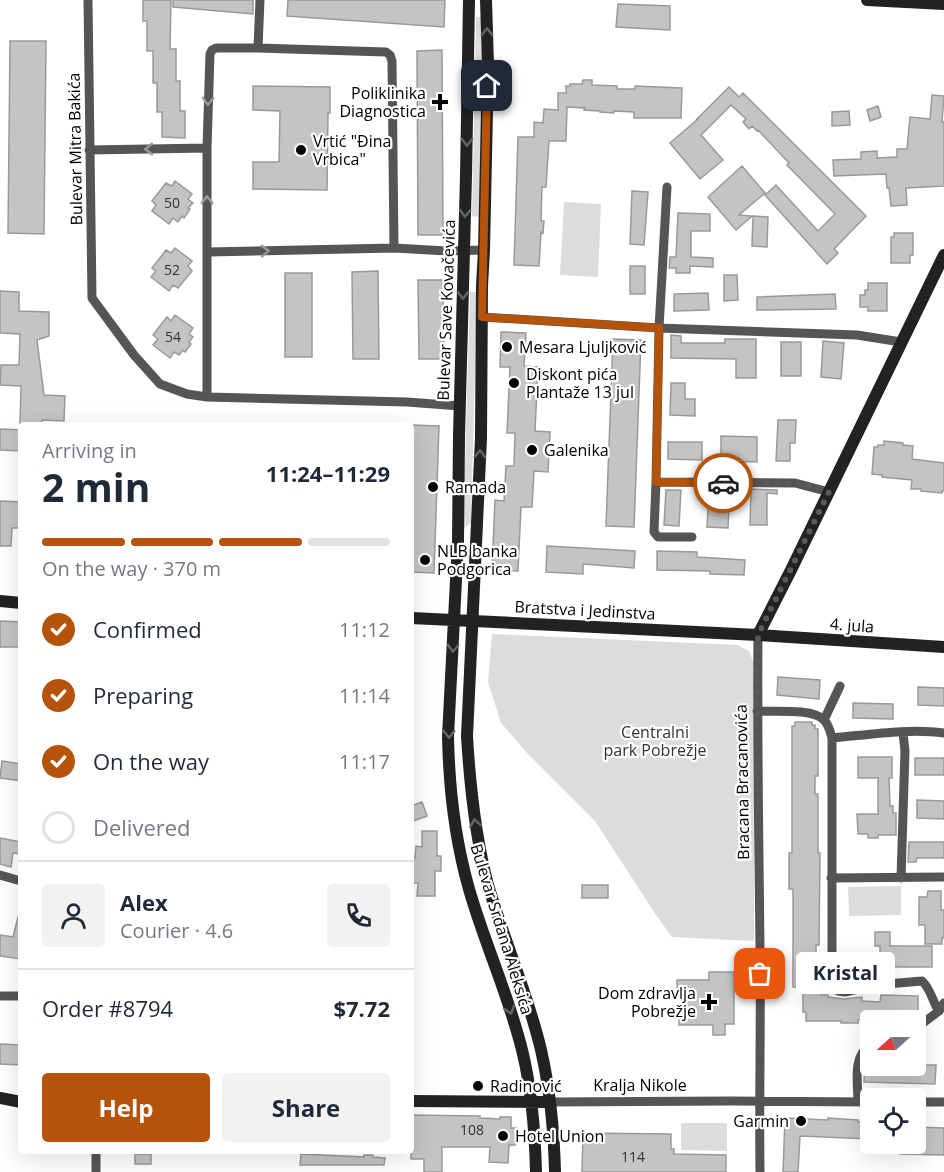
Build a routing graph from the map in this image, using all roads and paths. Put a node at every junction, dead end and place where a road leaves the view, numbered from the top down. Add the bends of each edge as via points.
1 (88, 0) edge
2 (260, 0) edge
3 (469, 0) edge
4 (486, 0) edge
5 (867, 0) edge
6 (944, 4) edge
7 (258, 48) junction
8 (207, 148) junction
9 (89, 150) junction
10 (667, 187) dead end
11 (394, 248) junction
12 (464, 250) junction
13 (484, 250) junction
14 (208, 252) junction
15 (944, 255) edge
16 (482, 317) junction
17 (659, 328) junction
18 (901, 342) junction
19 (207, 397) junction
20 (460, 406) junction
21 (656, 482) junction
22 (829, 492) junction
23 (692, 537) dead end
24 (414, 618) edge
25 (454, 620) junction
26 (471, 621) junction
27 (758, 635) junction
28 (944, 647) edge
29 (840, 686) dead end
30 (757, 711) junction
31 (825, 720) junction
32 (903, 733) junction
33 (944, 733) edge
34 (831, 738) junction
35 (0, 875) edge
36 (944, 877) edge
37 (831, 878) junction
38 (901, 878) junction
39 (18, 880) edge
40 (0, 996) edge
41 (18, 996) edge
42 (941, 1007) edge
43 (926, 1020) edge
44 (860, 1055) edge
45 (0, 1098) edge
46 (18, 1101) edge
47 (414, 1101) edge
48 (759, 1101) junction
49 (530, 1102) junction
50 (549, 1102) junction
51 (858, 1102) joint
52 (926, 1102) edge
53 (944, 1102) edge
54 (96, 1154) edge
55 (96, 1172) edge
56 (536, 1172) edge
57 (555, 1172) edge
58 (760, 1172) edge

1 - 9 street, Bulevar Mitra Bakića
2 - 7 street
3 -> 12 main road, Bulevar Save Kovačevića
13 -> 4 main road
5 - 6 main road
7 -> 8 street via 212,50
7 - 11 street via 386,52 390,56
8 -> 9 street
14 -> 8 street
9 - 19 street, Bulevar Mitra Bakića via 92,298 160,384
10 - 17 street
11 - 12 street
14 -> 11 street
12 - 13 street
12 -> 20 main road, Bulevar Save Kovačevića
13 - 16 main road
14 - 19 street
15 - 18 main road, Bracana Bracanovića
16 - 17 street
26 -> 16 main road
17 - 18 street via 857,336
17 - 21 street
18 - 22 main road, Bracana Bracanovića
19 - 20 street
20 - 25 main road, Bulevar Save Kovačevića
21 - 22 street via 795,483
21 - 23 street via 655,535
22 - 27 main road, Bracana Bracanovića
24 - 25 main road, Bratstva i Jedinstva
25 - 26 main road, Bratstva i Jedinstva
25 -> 49 main road, Bulevar Srđana Aleksića via 448,736 459,849 522,1052
26 - 27 main road, Bratstva i Jedinstva
50 -> 26 main road, Bulevar Srđana Aleksića via 541,1049 488,884 472,809 467,736
27 - 28 main road, 4. jula
27 - 30 street, Bracana Bracanovića
29 - 31 street
30 - 31 street via 808,712
30 - 48 street, Bracana Bracanovića
31 - 34 street
32 - 33 street
32 - 34 street
32 - 38 street
34 - 37 street
35 - 39 street
36 - 38 street
37 - 38 street
37 - 42 street via 834,988 845,992 922,981 933,1002
40 - 41 street
42 - 43 street
44 - 51 street
45 - 46 main road
47 - 49 main road, Kralja Nikole
48 - 50 street, Kralja Nikole
48 - 51 street, Kralja Nikole
48 - 58 street, Bracana Bracanovića
49 - 50 main road, Kralja Nikole
49 - 56 main road, Bulevar Srđana Aleksića
50 - 57 main road, Bulevar Srđana Aleksića
52 - 53 street
54 - 55 street

